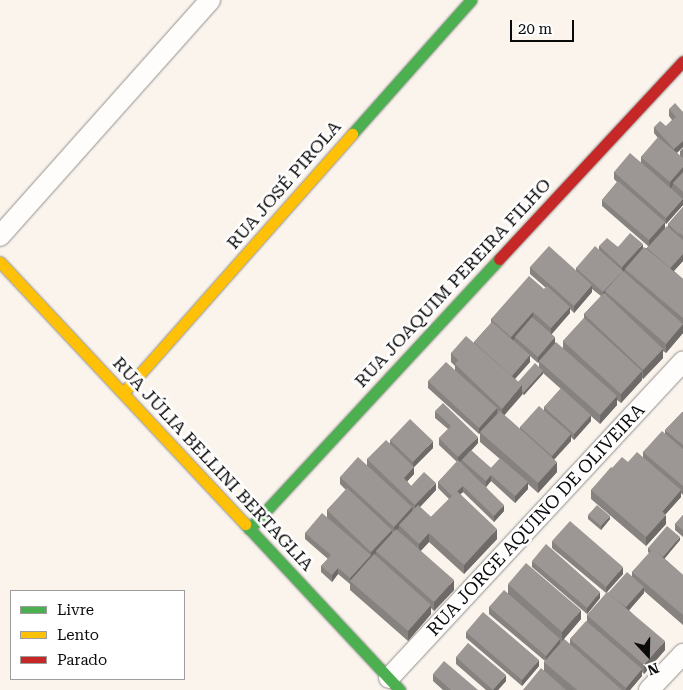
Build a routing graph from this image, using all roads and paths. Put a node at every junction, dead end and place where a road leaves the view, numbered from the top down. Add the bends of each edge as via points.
1 (210, 0) edge
2 (470, 0) edge
3 (683, 61) edge
4 (0, 236) edge
5 (0, 262) edge
6 (683, 362) edge
7 (123, 393) junction
8 (250, 529) junction
9 (683, 654) edge
10 (394, 684) edge
11 (649, 690) edge

1 - 4 street
2 - 7 street, RUA JOSÉ PIROLA
3 - 8 street, RUA JOAQUIM PEREIRA FILHO
5 - 7 street, RUA JÚLIA BELLINI BERTAGLIA
6 - 10 street, RUA JORGE AQUINO DE OLIVEIRA
7 - 8 street, RUA JÚLIA BELLINI BERTAGLIA
8 - 10 street, RUA JÚLIA BELLINI BERTAGLIA
9 - 11 street

